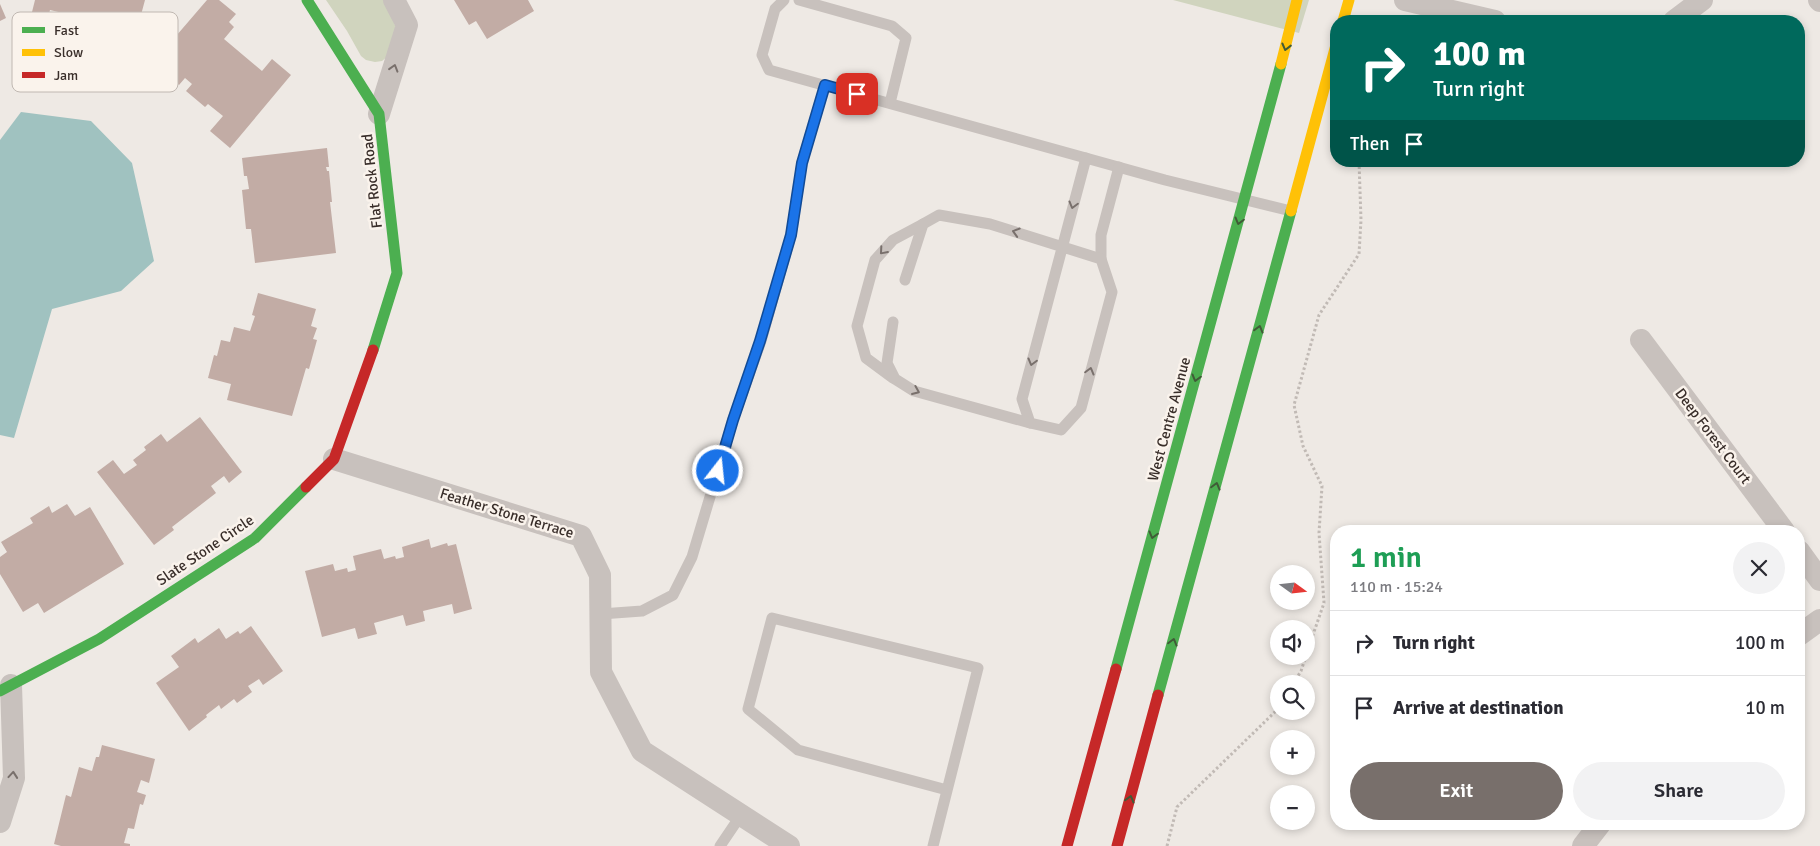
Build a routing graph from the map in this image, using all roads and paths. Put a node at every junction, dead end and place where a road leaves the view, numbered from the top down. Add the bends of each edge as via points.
1 (307, 0) edge
2 (394, 0) edge
3 (784, 0) edge
4 (799, 0) edge
5 (1297, 0) edge
6 (1349, 0) edge
7 (1405, 0) edge
8 (1702, 0) edge
9 (1345, 15) edge
10 (1469, 15) edge
11 (1682, 15) edge
12 (1330, 68) edge
13 (825, 85) junction
14 (890, 103) junction
15 (379, 114) junction
16 (1086, 158) junction
17 (1119, 167) junction
18 (1359, 167) edge
19 (1245, 200) junction
20 (1291, 211) junction
21 (923, 224) junction
22 (1062, 246) junction
23 (1101, 259) junction
24 (905, 280) dead end
25 (893, 322) dead end
26 (1641, 340) dead end
27 (365, 375) joint
28 (895, 379) junction
29 (1030, 423) junction
30 (334, 459) junction
31 (1780, 525) edge
32 (1805, 560) edge
33 (1820, 580) edge
34 (601, 614) junction
35 (1820, 620) edge
36 (1315, 629) edge
37 (1805, 631) edge
38 (5, 688) edge
39 (1270, 717) edge
40 (947, 790) junction
41 (741, 815) junction
42 (0, 822) edge
43 (1595, 830) edge
44 (720, 846) edge
45 (789, 846) edge
46 (933, 846) edge
47 (1067, 846) edge
48 (1118, 846) edge
49 (1166, 846) edge
50 (1583, 846) edge

1 - 15 main road, Flat Rock Road
15 -> 2 street via 407,24
3 - 13 lane via 775,9 762,55 769,70
4 - 14 lane via 892,26 906,38
5 -> 19 main road, West Centre Avenue
6 - 9 main road
7 - 10 street
8 - 11 street
12 - 20 main road
13 - 14 lane
13 - 34 lane via 802,163 791,235 692,557 673,595 642,611
14 - 16 lane
15 - 27 main road, Flat Rock Road via 397,273
16 - 17 lane
16 -> 22 lane
17 - 19 lane
17 - 23 lane via 1101,235
18 - 36 path via 1359,254 1319,315 1294,404 1303,446 1322,486 1318,533 1324,602
19 - 20 lane
19 -> 47 main road, West Centre Avenue
48 -> 20 main road
22 -> 21 lane via 990,224 939,215
21 - 24 lane
21 -> 28 lane via 893,240 875,260 857,326 866,358
22 - 23 lane
22 -> 29 lane via 1022,399
29 -> 23 lane via 1061,430 1080,408 1112,292
25 - 28 lane via 887,363
26 - 31 street, Deep Forest Court
27 - 30 main road, Slate Stone Circle
28 -> 29 lane via 914,391
30 - 34 street, Feather Stone Terrace via 581,536 600,575
30 - 38 main road, Slate Stone Circle via 255,538 99,639
32 - 33 street
34 - 41 street, Feather Stone Terrace via 601,672 642,751
35 - 37 street
42 -> 38 street via 14,778
39 - 49 path via 1177,807
40 - 40 lane via 978,668 772,618 748,709 798,750
40 - 46 lane
41 - 44 lane
41 - 45 street, Feather Stone Terrace
43 - 50 street

